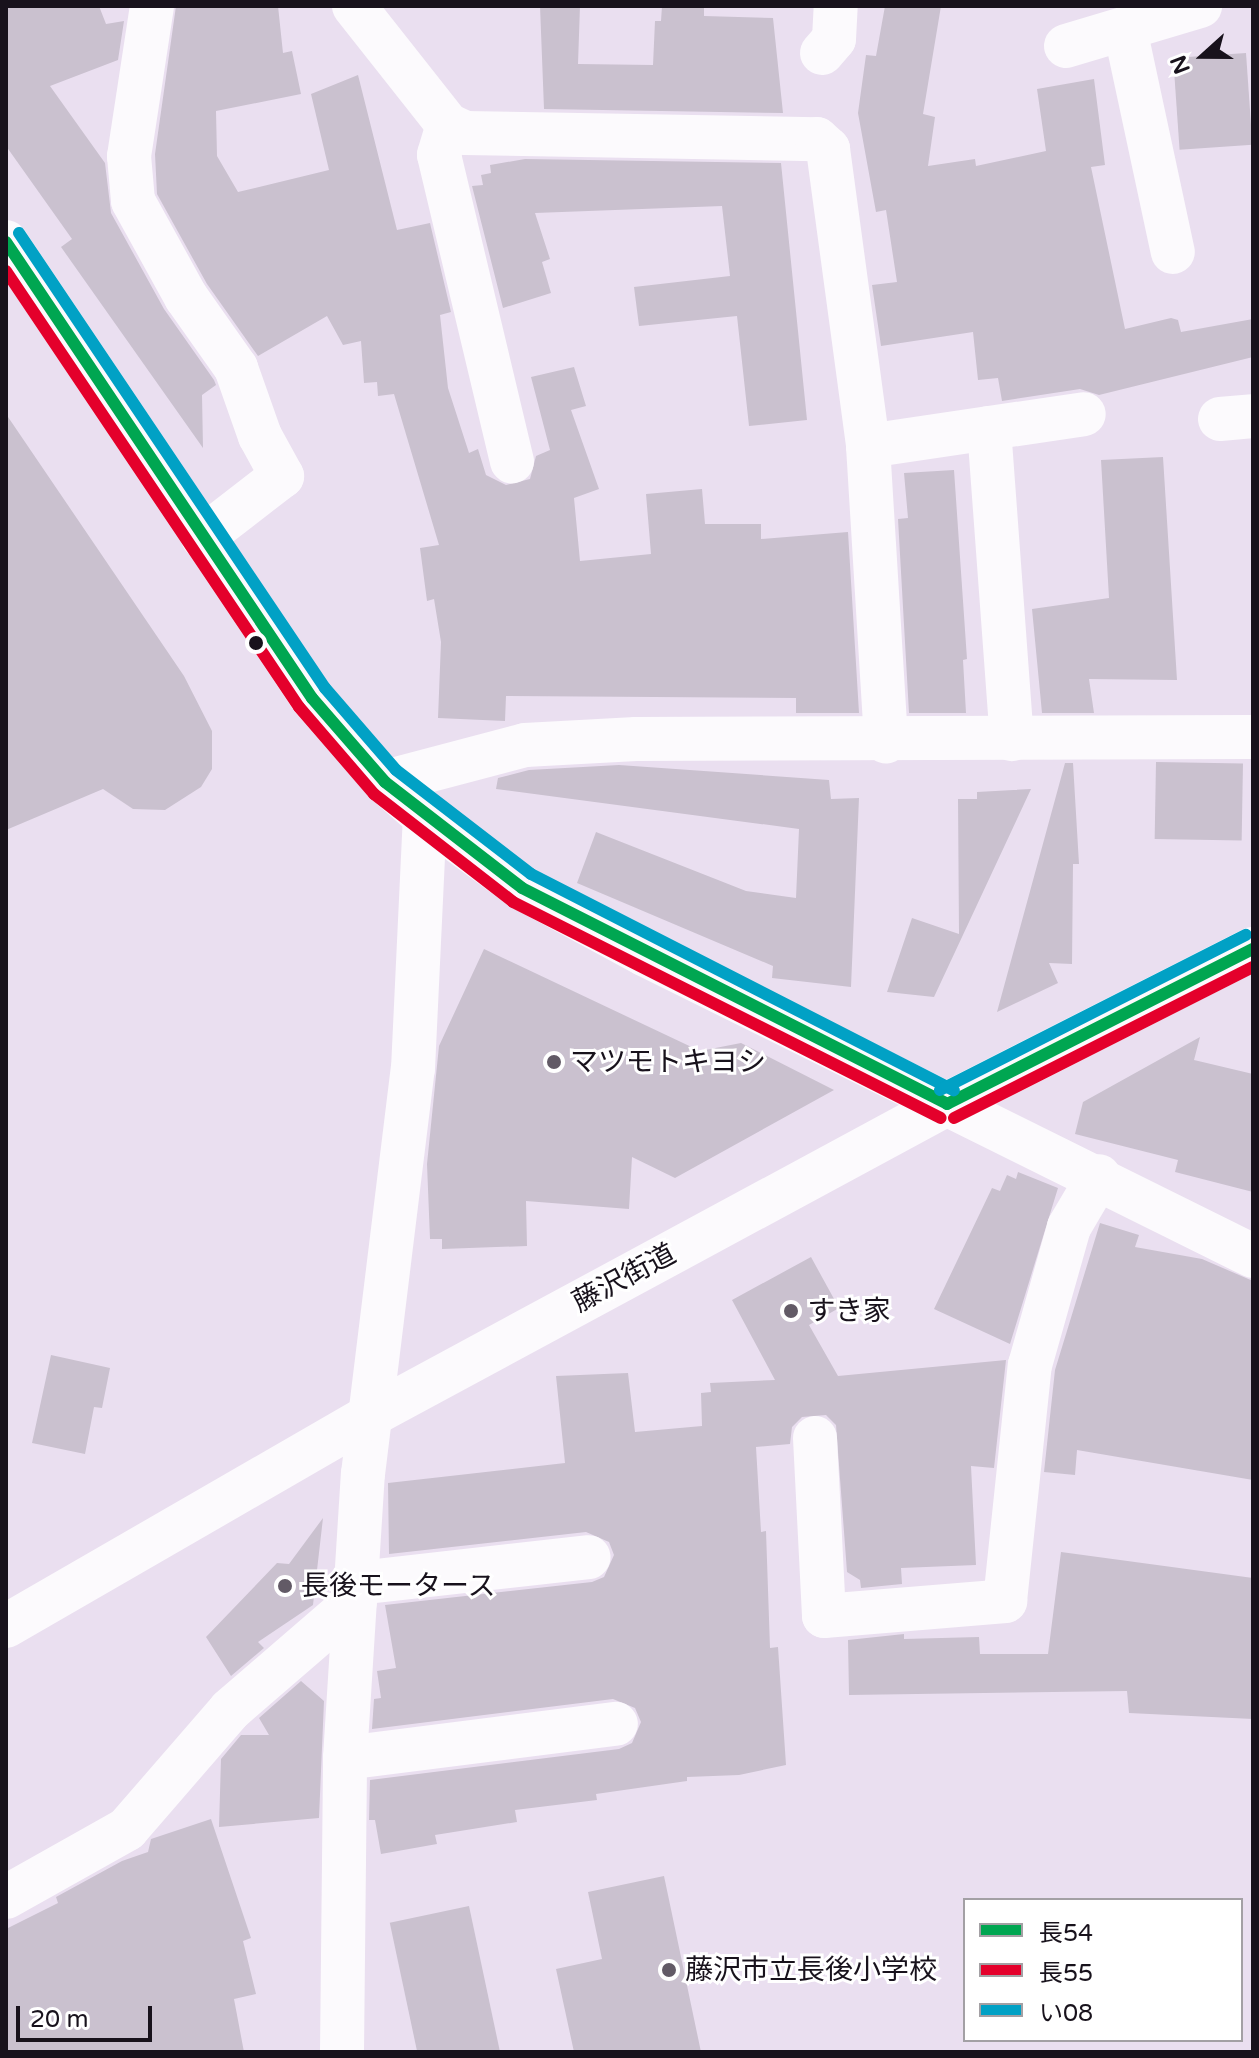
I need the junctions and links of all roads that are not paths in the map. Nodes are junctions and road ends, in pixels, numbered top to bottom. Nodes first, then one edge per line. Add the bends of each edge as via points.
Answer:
1 (152, 6) edge
2 (354, 6) edge
3 (836, 6) edge
4 (1200, 6) edge
5 (1125, 29) junction
6 (1066, 46) dead end
7 (822, 53) dead end
8 (448, 125) junction
9 (1173, 252) dead end
10 (12, 262) edge
11 (1084, 414) dead end
12 (989, 428) junction
13 (868, 446) junction
14 (512, 461) dead end
15 (203, 537) junction
16 (1253, 737) edge
17 (1012, 739) junction
18 (886, 741) junction
19 (385, 782) junction
20 (425, 817) junction
21 (1253, 949) edge
22 (947, 1104) junction
23 (1099, 1176) junction
24 (1253, 1256) edge
25 (373, 1414) junction
26 (815, 1438) dead end
27 (589, 1557) dead end
28 (356, 1592) junction
29 (6, 1626) edge
30 (616, 1724) dead end
31 (345, 1758) junction
32 (6, 1897) edge
33 (342, 2052) edge

1 - 15 main road via 129,156 133,201 186,297 236,368 260,436 282,476
2 - 8 main road
3 - 7 main road via 834,39
4 - 5 main road
5 - 6 main road
5 - 9 main road
8 - 13 main road via 465,133 817,139 828,149
8 - 14 main road via 439,155
10 - 15 main road
11 - 12 main road
12 - 13 main road
12 - 17 main road
13 - 18 main road
15 - 19 main road via 312,698
16 - 17 main road
17 - 18 main road
18 - 19 main road via 636,739 525,745
19 - 20 main road
20 - 22 main road via 522,888
20 - 25 main road via 413,1069
21 - 22 main road, 藤沢街道
22 - 23 main road
22 - 25 main road, 藤沢街道
23 - 24 main road
23 - 26 main road via 1069,1227 1030,1365 1005,1601 824,1616
25 - 28 main road via 363,1474
25 - 29 main road, 藤沢街道
27 - 28 main road
28 - 31 main road
28 - 32 main road via 230,1710 127,1829
30 - 31 main road
31 - 33 main road

